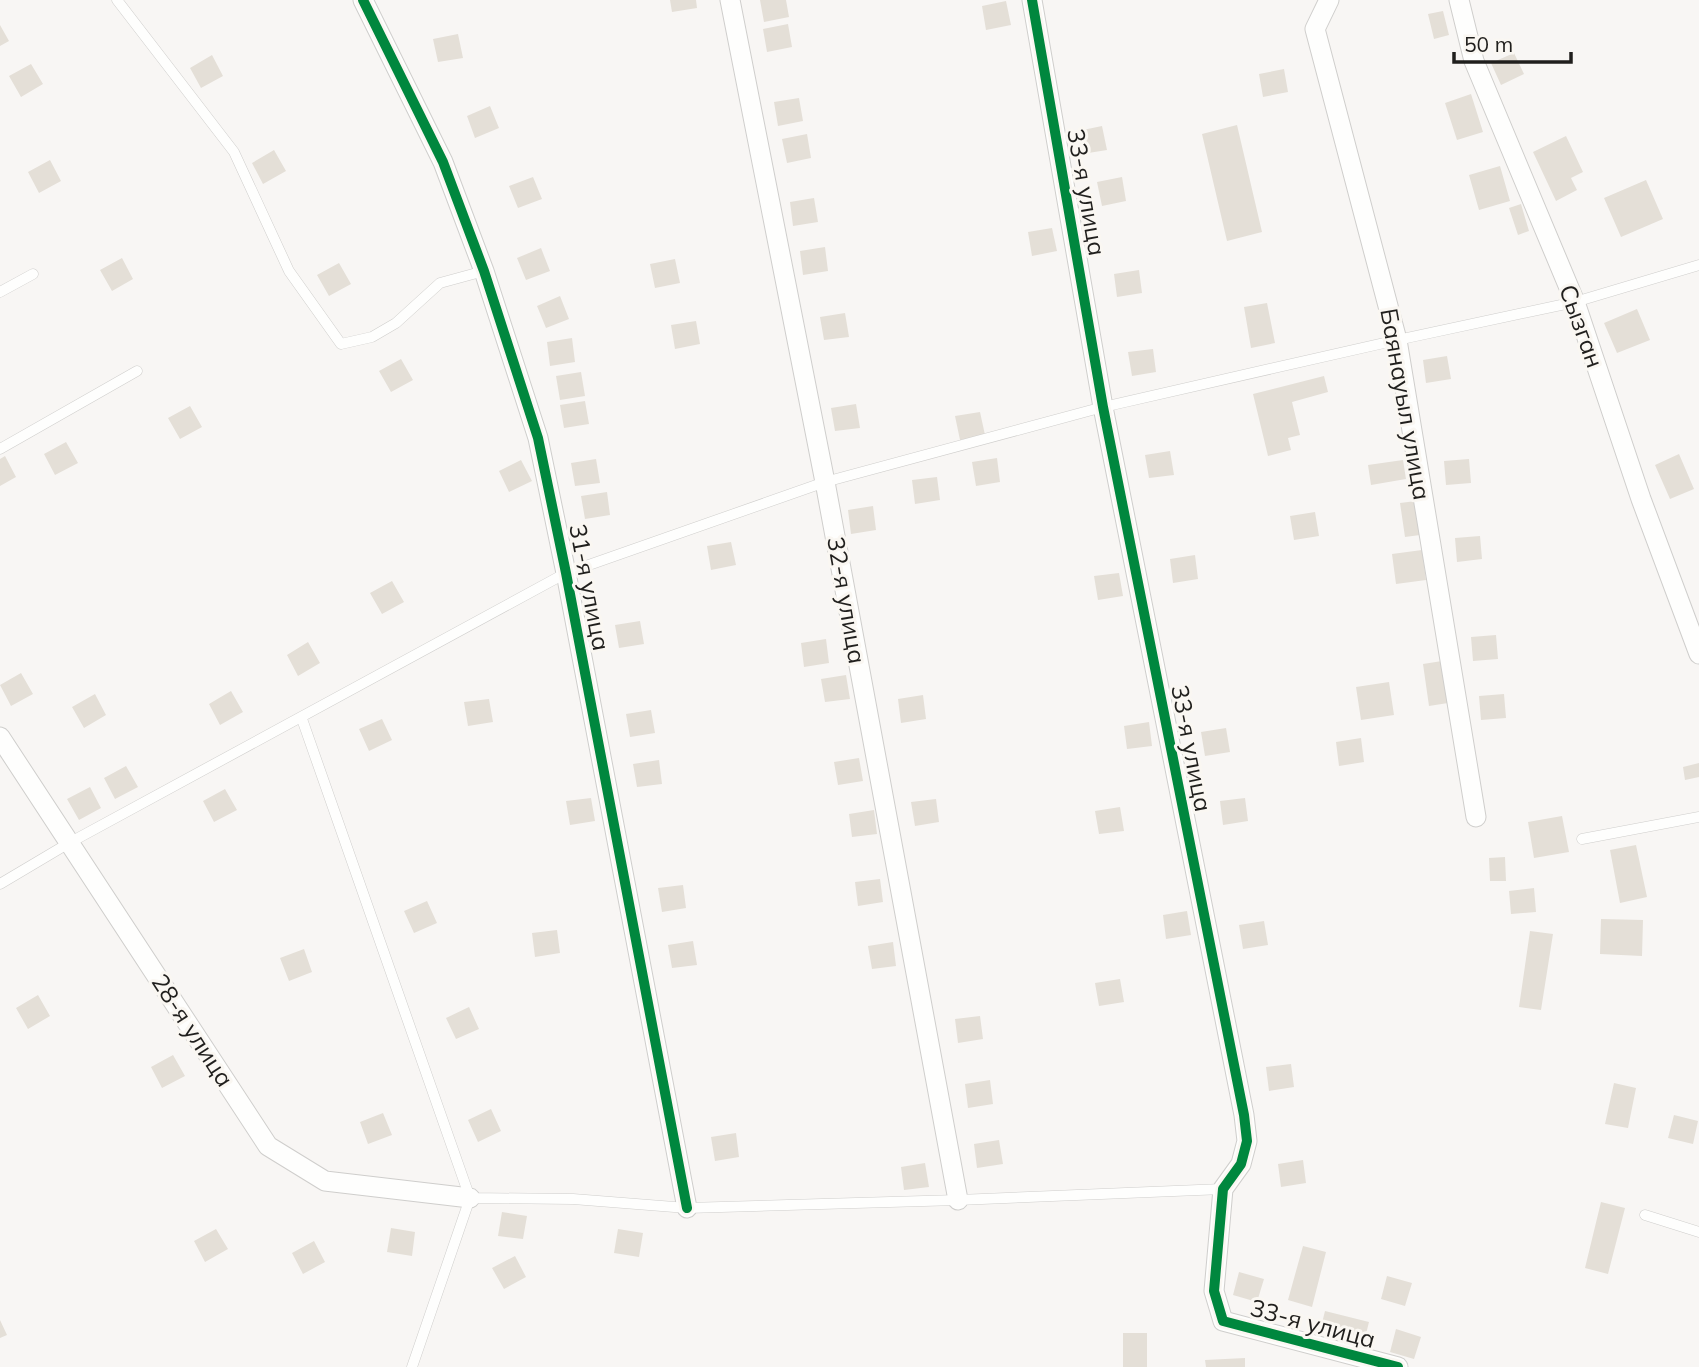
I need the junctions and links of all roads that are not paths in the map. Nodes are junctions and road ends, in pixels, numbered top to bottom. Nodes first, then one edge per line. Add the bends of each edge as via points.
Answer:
1 (117, 0) edge
2 (363, 0) edge
3 (730, 0) edge
4 (1032, 0) edge
5 (1329, 0) edge
6 (1459, 0) edge
7 (1699, 265) edge
8 (484, 271) junction
9 (33, 274) dead end
10 (0, 292) edge
11 (1575, 302) junction
12 (1397, 340) junction
13 (137, 372) dead end
14 (1103, 407) junction
15 (0, 449) edge
16 (825, 482) junction
17 (566, 573) junction
18 (1699, 654) edge
19 (302, 719) junction
20 (0, 737) edge
21 (1476, 817) dead end
22 (1699, 817) edge
23 (1582, 839) dead end
24 (69, 844) junction
25 (0, 884) edge
26 (1223, 1189) junction
27 (470, 1198) junction
28 (958, 1200) junction
29 (687, 1208) junction
30 (1645, 1215) dead end
31 (1699, 1232) edge
32 (412, 1367) edge
33 (1398, 1367) edge

1 - 8 lane via 234,152 289,271 341,344 372,337 396,323 440,283
2 - 8 street, 31-я улица via 443,162
3 - 16 street, 32-я улица
4 - 14 street, 33-я улица
5 - 12 street, Баянауыл улица via 1315,29
6 - 11 street, Сызган via 1474,61
7 - 11 lane
8 - 17 street, 31-я улица via 538,438
9 - 10 lane
11 - 12 lane
11 - 18 street, Сызган
12 - 14 lane
12 - 21 street, Баянауыл улица
13 - 15 lane
14 - 16 lane
14 - 26 street, 33-я улица via 1244,1115 1247,1141 1241,1164
16 - 17 lane
16 - 28 street, 32-я улица
17 - 19 lane
17 - 29 street, 31-я улица
19 - 24 lane
19 - 27 lane
20 - 24 street, 28-я улица
22 - 23 lane
24 - 25 lane
24 - 27 street, 28-я улица via 268,1146 325,1181
26 - 28 lane
26 - 33 street, 33-я улица via 1214,1291 1223,1321
27 - 29 lane via 573,1199
27 - 32 lane
28 - 29 lane
30 - 31 lane

